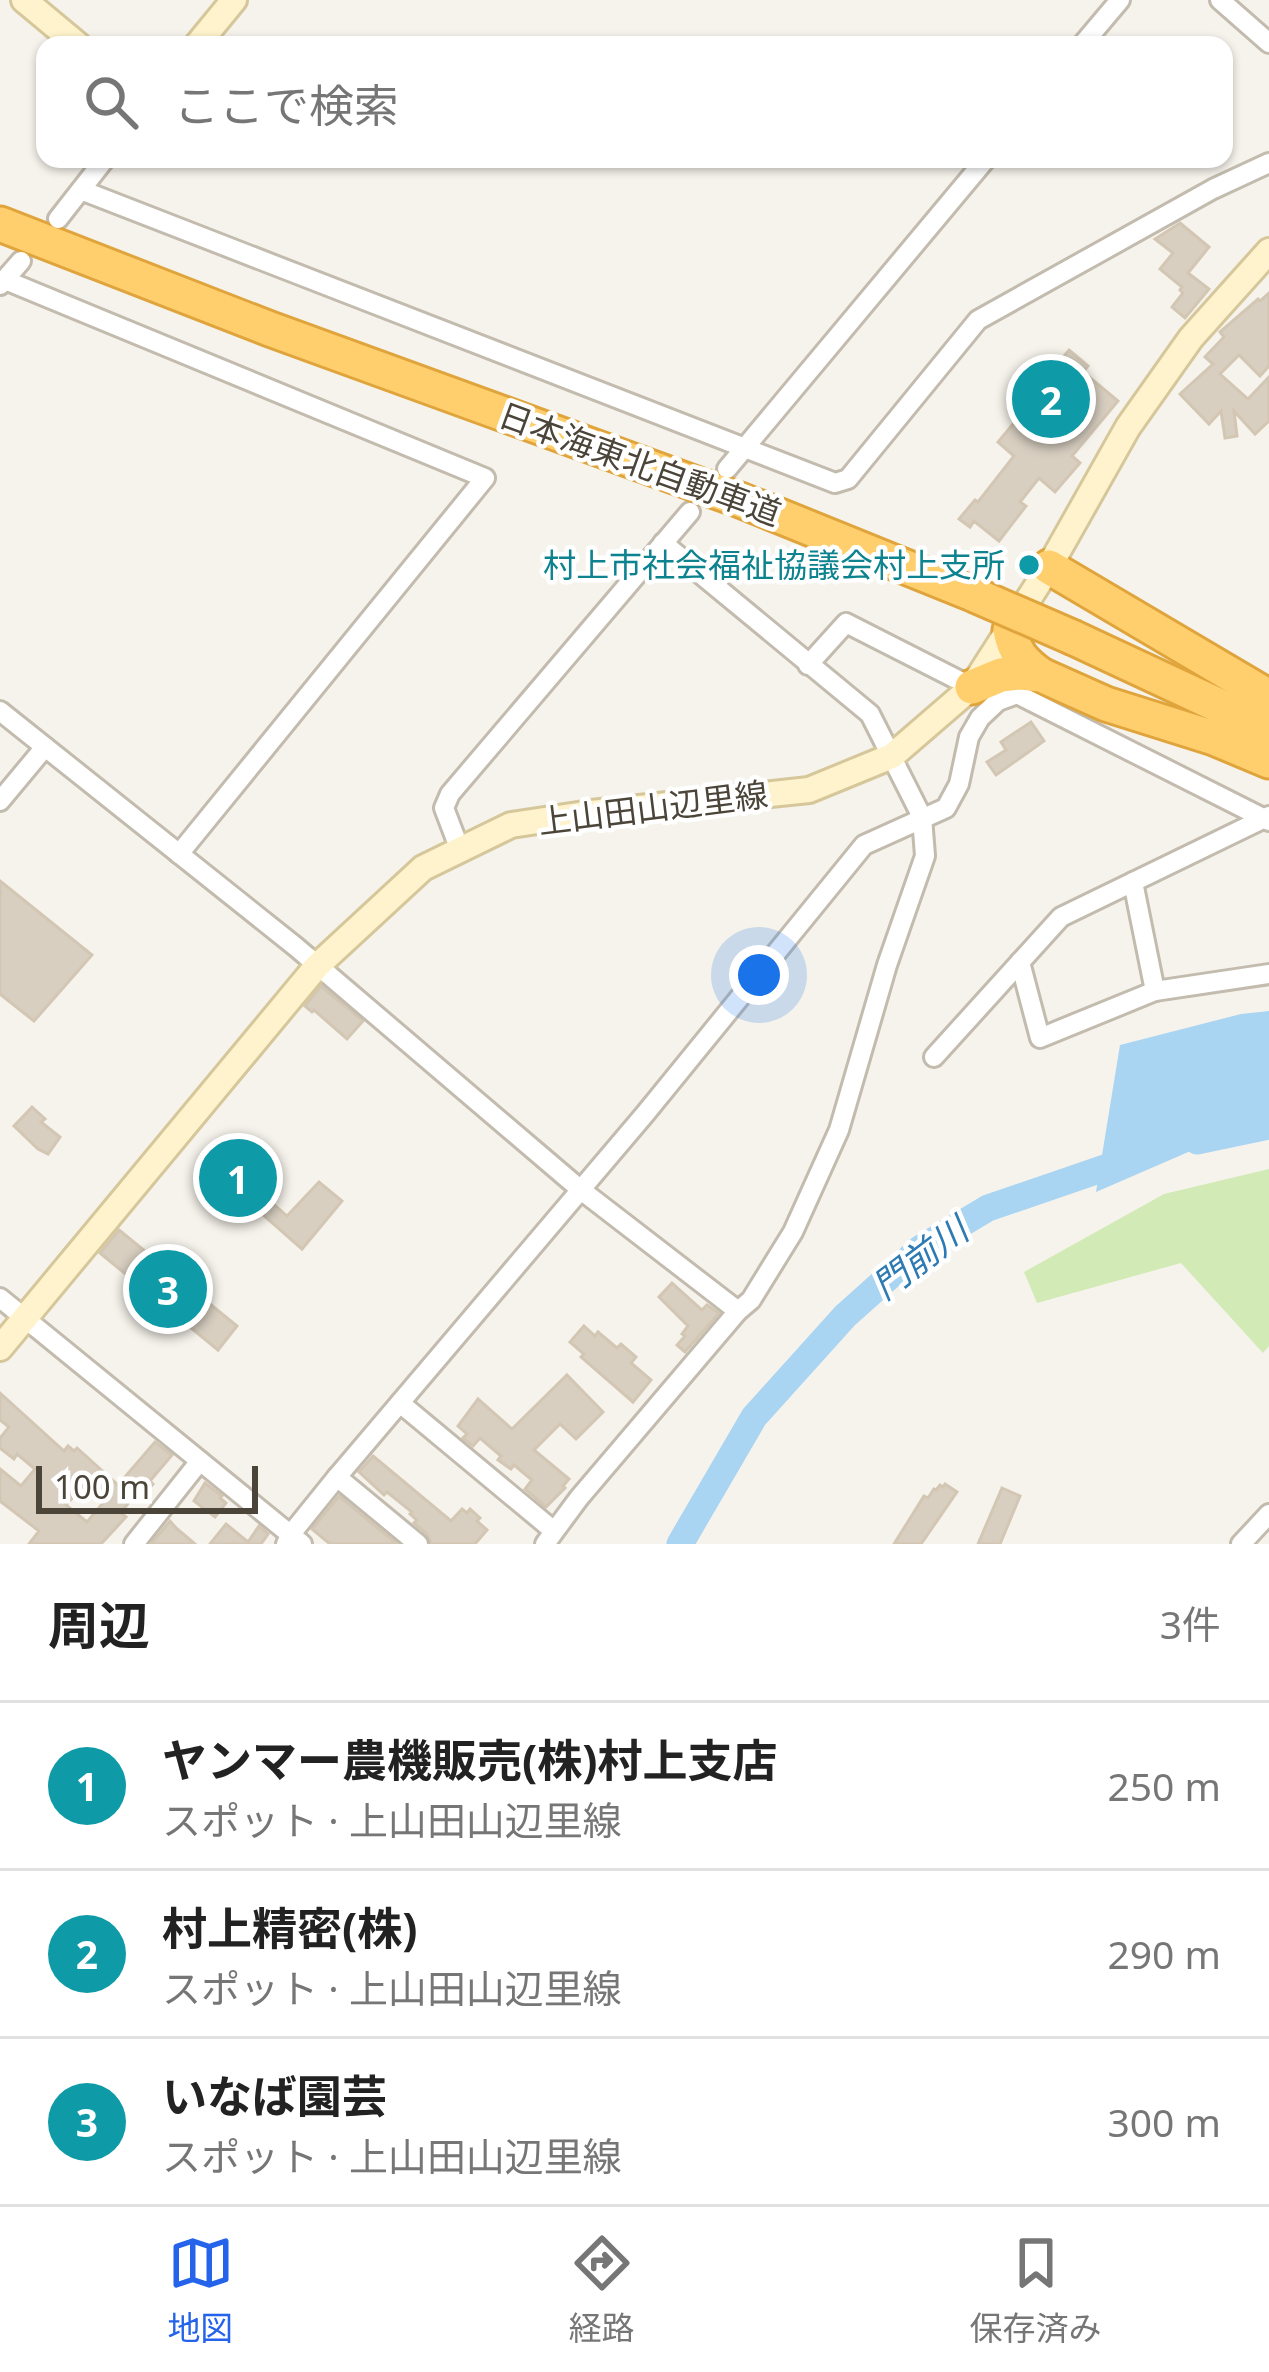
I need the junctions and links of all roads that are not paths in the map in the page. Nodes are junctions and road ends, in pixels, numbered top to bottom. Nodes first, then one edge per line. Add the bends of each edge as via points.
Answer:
1 (24, 0) edge
2 (234, 0) edge
3 (1120, 0) edge
4 (1220, 0) edge
5 (67, 36) edge
6 (204, 36) edge
7 (1090, 36) edge
8 (1269, 43) edge
9 (1269, 163) edge
10 (98, 168) edge
11 (978, 168) edge
12 (81, 190) junction
13 (58, 219) dead end
14 (0, 224) edge
15 (1269, 251) edge
16 (21, 261) dead end
17 (2, 283) edge
18 (743, 448) junction
19 (727, 469) dead end
20 (690, 512) dead end
21 (663, 543) junction
22 (1049, 567) junction
23 (1010, 630) junction
24 (808, 665) junction
25 (1041, 675) junction
26 (972, 687) junction
27 (1269, 697) edge
28 (0, 711) edge
29 (1269, 729) edge
30 (45, 747) junction
31 (892, 756) junction
32 (1269, 760) edge
33 (0, 801) edge
34 (922, 817) junction
35 (1267, 819) edge
36 (460, 850) junction
37 (179, 854) junction
38 (1133, 882) junction
39 (1021, 962) junction
40 (317, 966) junction
41 (1269, 974) edge
42 (1155, 991) junction
43 (934, 1057) dead end
44 (581, 1190) junction
45 (0, 1298) edge
46 (738, 1311) junction
47 (25, 1318) junction
48 (0, 1348) edge
49 (400, 1403) junction
50 (200, 1461) junction
51 (337, 1477) junction
52 (1269, 1514) edge
53 (549, 1538) edge
54 (293, 1541) edge
55 (134, 1544) edge
56 (418, 1544) edge
57 (1241, 1544) edge

1 - 5 main road
2 - 6 main road
3 - 7 street
4 - 8 street
9 - 18 street via 977,320 848,479 835,483
10 - 12 street
11 - 18 street
12 - 13 street
12 - 18 street
14 - 29 highway, 日本海東北自動車道, bridge via 740,500 1074,638
15 - 22 main road, 上山田山辺里線 via 1191,338 1127,427
16 - 17 street
17 - 37 street via 484,478
18 - 19 street
20 - 21 street
21 - 24 street
21 - 36 street via 450,794 444,808
22 - 23 main road, 上山田山辺里線
22 - 27 highway
23 - 25 highway via 1023,662
23 - 26 main road, 上山田山辺里線
24 - 26 street via 846,622
24 - 31 street via 870,713
25 - 26 highway via 1001,675
25 - 32 highway
26 - 31 main road, 上山田山辺里線
28 - 30 street
30 - 33 street
30 - 37 street
31 - 34 street
31 - 36 main road, 上山田山辺里線 via 809,790 511,825
34 - 35 street via 946,808 980,718 1018,694
34 - 44 street via 864,844
34 - 46 street via 925,856 839,1130 793,1232
35 - 38 street
36 - 40 main road, 上山田山辺里線 via 423,868
37 - 40 street
38 - 39 street via 1060,917
38 - 42 street
39 - 42 street via 1040,1038
39 - 43 street
40 - 44 street
40 - 47 main road, 上山田山辺里線
41 - 42 street
44 - 46 street
44 - 49 street
45 - 47 street
46 - 53 street
47 - 48 main road, 上山田山辺里線
47 - 50 street
49 - 51 street
49 - 53 street
50 - 54 street
50 - 55 street
51 - 54 street
51 - 56 street
52 - 57 street

